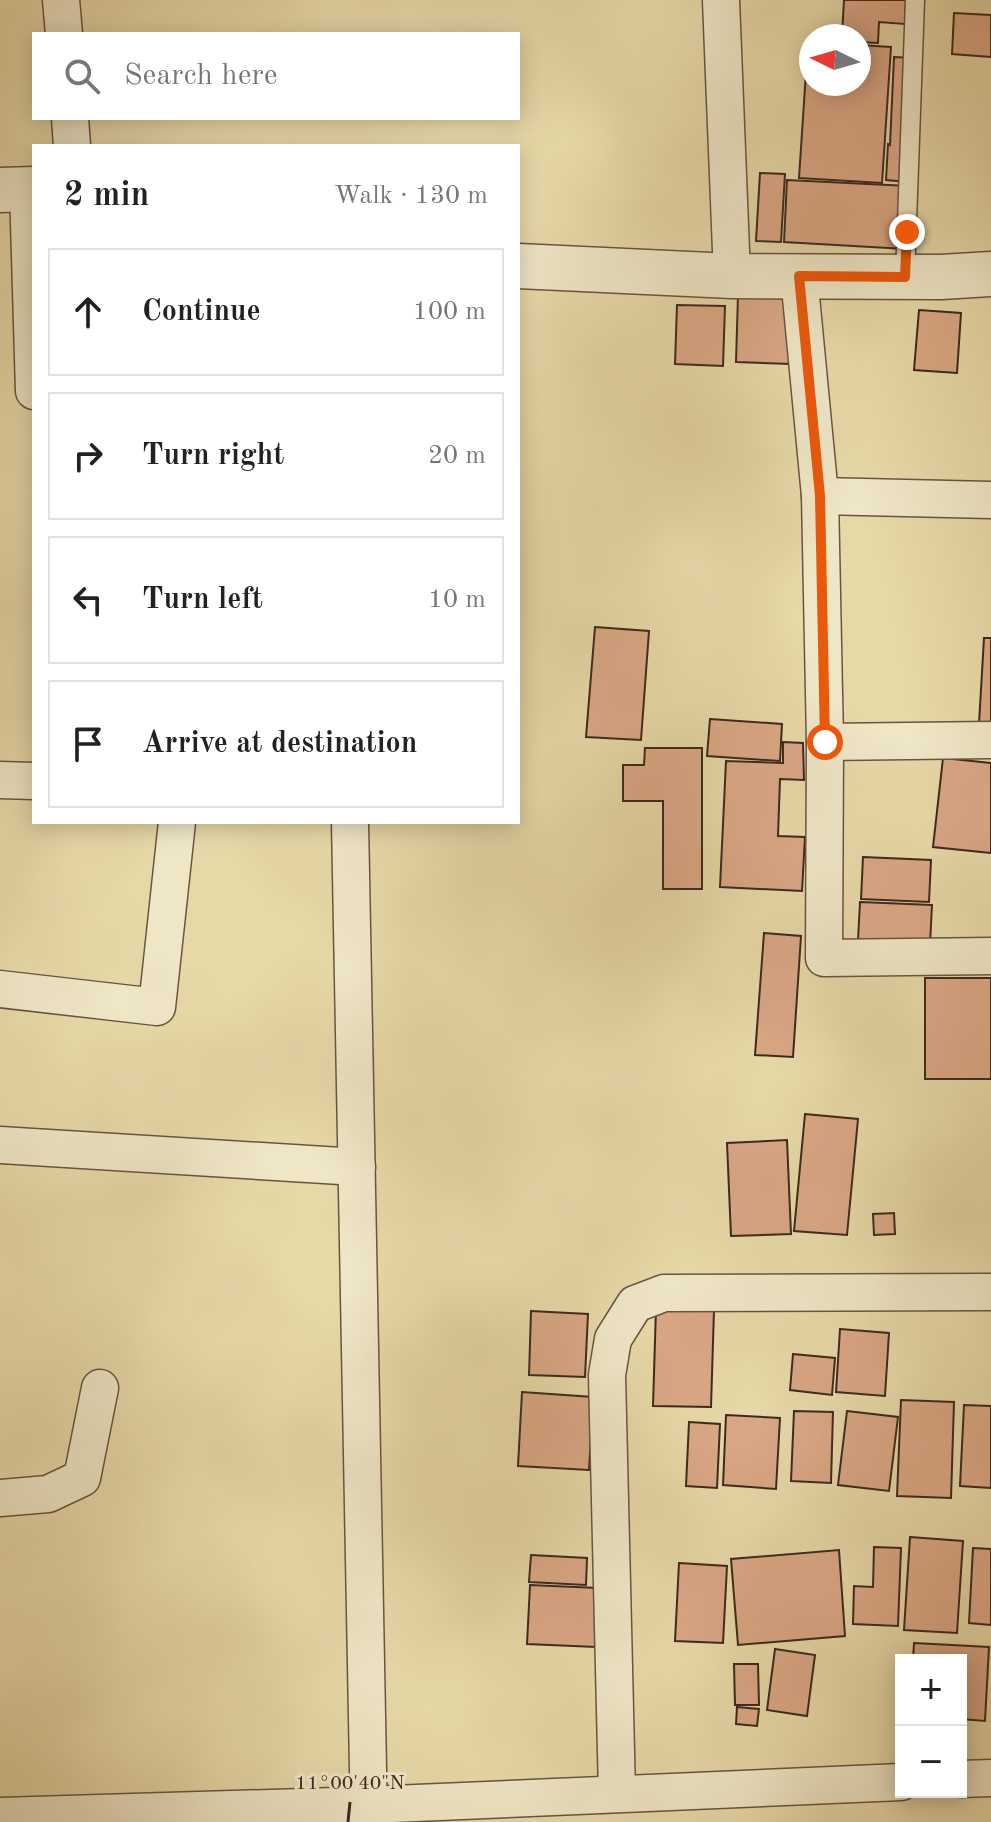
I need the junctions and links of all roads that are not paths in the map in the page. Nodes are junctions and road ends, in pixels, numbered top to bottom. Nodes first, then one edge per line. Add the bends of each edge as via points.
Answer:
1 (61, 0) edge
2 (721, 0) edge
3 (915, 0) edge
4 (64, 32) edge
5 (70, 120) edge
6 (72, 144) edge
7 (21, 189) edge
8 (520, 266) edge
9 (991, 274) edge
10 (732, 276) junction
11 (799, 276) junction
12 (905, 277) junction
13 (32, 360) edge
14 (820, 496) junction
15 (991, 500) edge
16 (991, 740) edge
17 (825, 742) junction
18 (0, 780) edge
19 (32, 781) edge
20 (177, 824) edge
21 (350, 824) edge
22 (991, 956) edge
23 (0, 989) edge
24 (0, 1145) edge
25 (357, 1167) junction
26 (991, 1292) edge
27 (100, 1388) dead end
28 (0, 1498) edge
29 (991, 1778) edge
30 (967, 1779) edge
31 (895, 1782) edge
32 (617, 1794) junction
33 (573, 1809) edge
34 (369, 1814) edge
35 (0, 1816) edge

1 - 4 street
2 - 10 street
3 - 12 lane
5 - 6 street
7 - 13 street
8 - 10 street
9 - 12 street
10 - 11 street
11 - 12 street
11 - 14 street
14 - 15 street
14 - 17 street
16 - 17 street
17 - 22 street via 824,958
18 - 19 street
20 - 23 street via 157,1007
21 - 25 street
24 - 25 street
25 - 34 street
26 - 32 street via 664,1293 635,1304 613,1339 607,1375
27 - 28 street via 82,1478 48,1494
29 - 30 street
31 - 32 street
32 - 33 street
33 - 34 street
34 - 35 street

